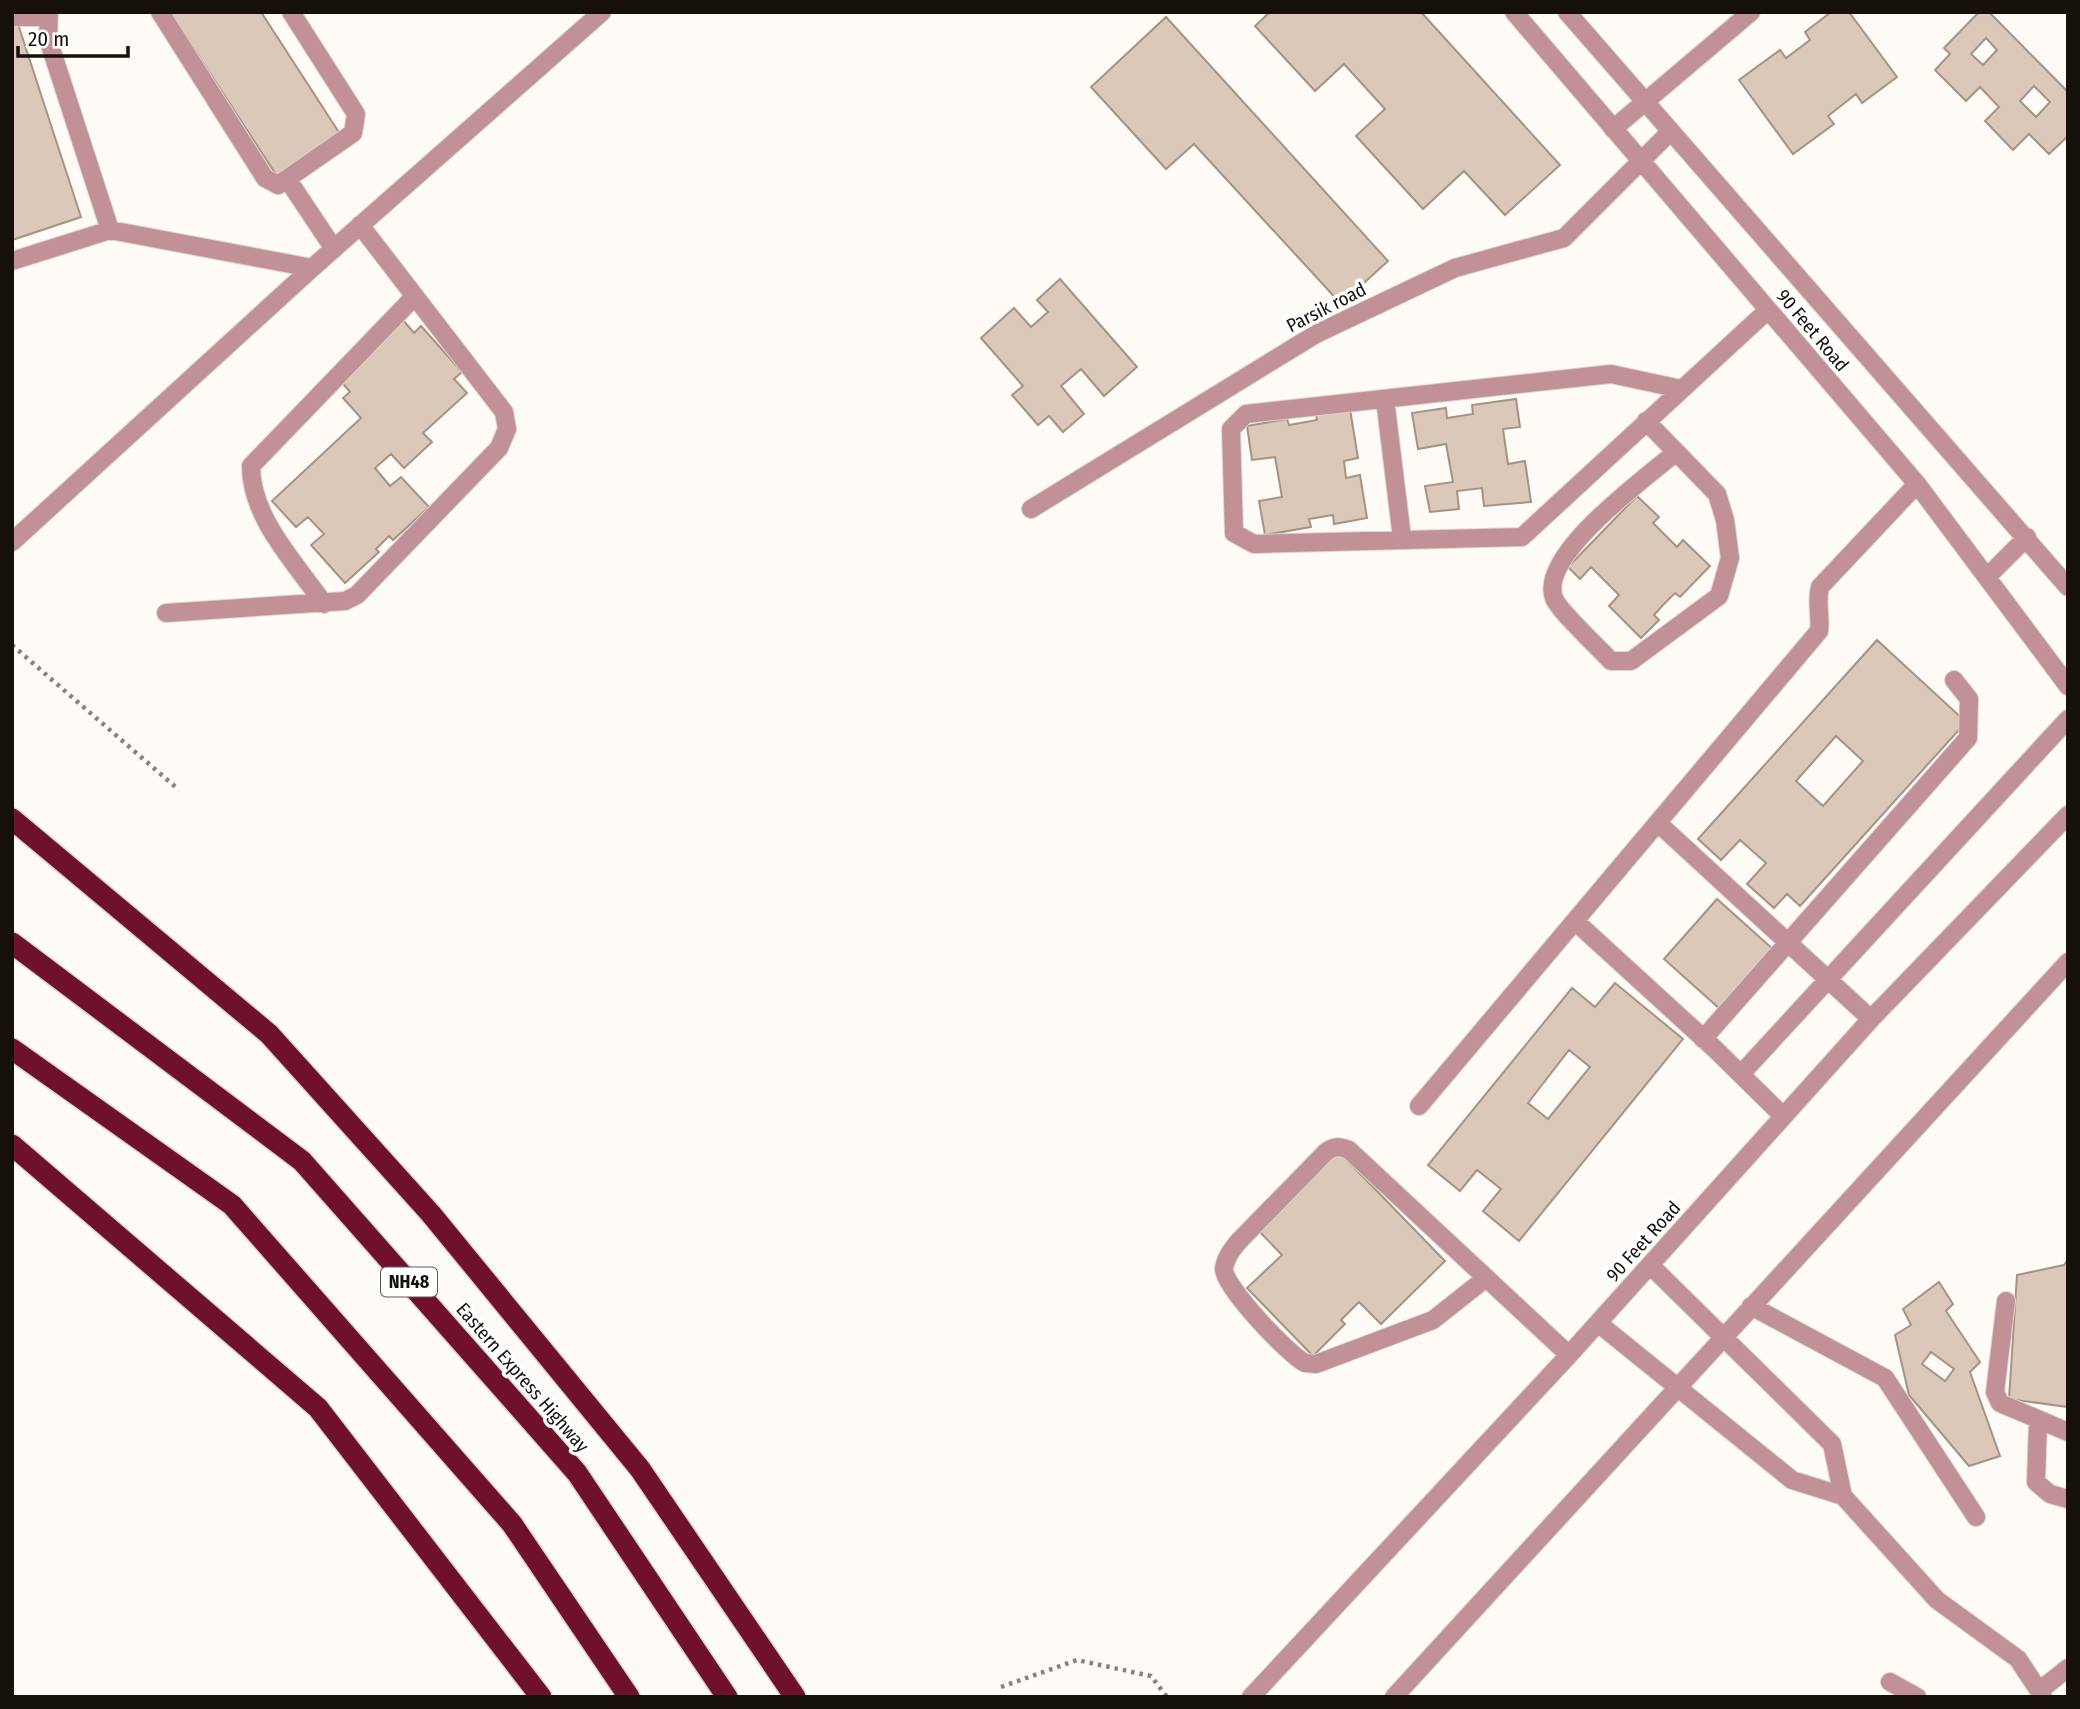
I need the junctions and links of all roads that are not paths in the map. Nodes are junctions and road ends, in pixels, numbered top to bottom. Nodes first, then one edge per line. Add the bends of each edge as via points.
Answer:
1 (160, 12) edge
2 (291, 12) edge
3 (603, 12) edge
4 (1514, 12) edge
5 (1567, 12) edge
6 (1751, 12) edge
7 (48, 15) edge
8 (12, 17) edge
9 (1645, 102) junction
10 (1613, 129) junction
11 (1670, 132) junction
12 (1642, 161) junction
13 (288, 180) junction
14 (360, 225) junction
15 (110, 230) junction
16 (334, 249) junction
17 (12, 261) edge
18 (312, 268) junction
19 (415, 296) junction
20 (1768, 310) junction
21 (1681, 389) junction
22 (1385, 399) junction
23 (1647, 421) junction
24 (1676, 452) junction
25 (1917, 484) junction
26 (1031, 509) dead end
27 (2027, 537) junction
28 (1402, 538) junction
29 (12, 542) edge
30 (1987, 577) junction
31 (2068, 587) edge
32 (324, 604) junction
33 (166, 613) dead end
34 (1954, 680) dead end
35 (2068, 686) edge
36 (2068, 719) edge
37 (2068, 815) edge
38 (12, 818) edge
39 (1658, 823) junction
40 (1576, 922) junction
41 (1790, 942) junction
42 (12, 943) edge
43 (2068, 962) edge
44 (1828, 978) junction
45 (1871, 1019) junction
46 (1703, 1039) junction
47 (12, 1049) edge
48 (1741, 1074) junction
49 (1419, 1106) dead end
50 (1783, 1116) junction
51 (12, 1145) edge
52 (1650, 1265) junction
53 (1486, 1278) junction
54 (2006, 1301) dead end
55 (1751, 1306) junction
56 (1598, 1323) junction
57 (1724, 1338) junction
58 (1569, 1355) junction
59 (1678, 1389) junction
60 (2038, 1421) junction
61 (2068, 1432) edge
62 (1843, 1496) junction
63 (2068, 1499) edge
64 (1976, 1517) dead end
65 (2068, 1668) edge
66 (1890, 1682) dead end
67 (2041, 1694) edge
68 (541, 1697) edge
69 (629, 1697) edge
70 (727, 1697) edge
71 (796, 1697) edge
72 (1251, 1697) edge
73 (1394, 1697) edge
74 (1917, 1697) edge

1 - 13 street via 265,178 278,185
2 - 13 street via 356,114 353,133
3 - 14 street
4 - 10 street, 90 Feet Road
5 - 9 street, 90 Feet Road
6 - 9 street
7 - 8 street
7 - 15 street via 48,39
9 - 10 street
9 - 11 street, 90 Feet Road
10 - 12 street, 90 Feet Road
11 - 12 street, Parsik road
11 - 27 street, 90 Feet Road
12 - 20 street, 90 Feet Road
12 - 26 street, Parsik road via 1564,238 1455,268 1316,334
13 - 16 street
14 - 16 street
14 - 19 street
15 - 17 street
15 - 18 street
16 - 18 street
18 - 29 street
19 - 32 street via 251,466 257,507
19 - 32 street via 505,412 507,429 499,449 357,595
20 - 21 street
20 - 25 street, 90 Feet Road
21 - 22 street via 1611,374
21 - 23 street
22 - 28 street
22 - 28 street via 1246,414 1231,429 1234,533 1254,544
23 - 24 street
23 - 28 street via 1522,537
24 - 24 street via 1717,494 1725,520 1730,558 1719,596 1631,661 1611,661 1554,598 1553,575 1573,542
25 - 30 street, 90 Feet Road
25 - 39 street via 1820,587 1819,631
27 - 30 street
27 - 31 street, 90 Feet Road
30 - 35 street, 90 Feet Road
32 - 33 street
34 - 41 street via 1969,699 1968,738
36 - 44 street
37 - 45 street, 90 Feet Road
38 - 71 highway via 269,1034 431,1214 640,1469
39 - 40 street
39 - 41 street
40 - 46 street
40 - 49 street
41 - 44 street
41 - 46 street
42 - 70 highway, Eastern Express Highway / NH48 via 302,1161 576,1473
43 - 55 street
44 - 45 street
44 - 48 street
45 - 50 street, 90 Feet Road
46 - 48 street
47 - 69 highway via 232,1205 512,1524
48 - 50 street
50 - 52 street, 90 Feet Road
51 - 68 highway via 318,1408
52 - 56 street, 90 Feet Road
52 - 57 street
53 - 53 street via 1343,1147 1326,1152 1239,1241 1224,1268 1229,1286 1298,1359 1316,1364 1433,1320
53 - 58 street
54 - 60 street via 1995,1392 2000,1403
55 - 57 street
55 - 64 street via 1885,1378
56 - 58 street, 90 Feet Road
56 - 59 street
57 - 59 street
57 - 62 street via 1832,1444
58 - 72 street, 90 Feet Road
59 - 62 street via 1792,1480
59 - 73 street
60 - 61 street
60 - 63 street via 2036,1482 2050,1494
62 - 67 street via 1937,1600 2018,1659
65 - 67 street
66 - 74 street

